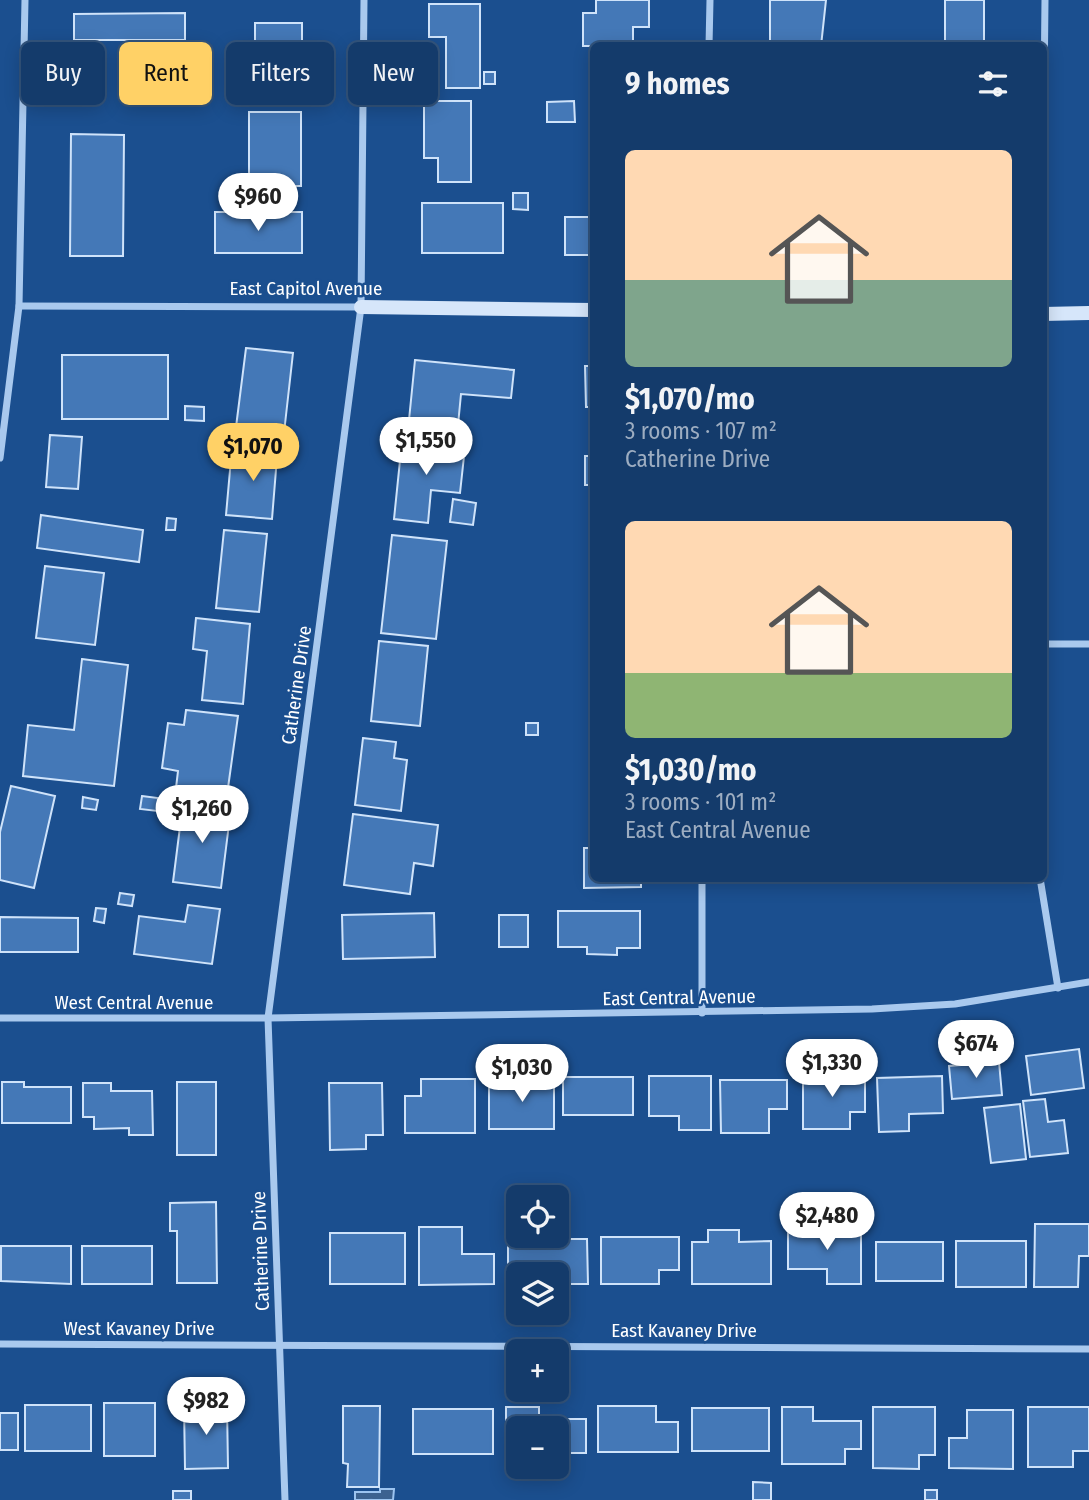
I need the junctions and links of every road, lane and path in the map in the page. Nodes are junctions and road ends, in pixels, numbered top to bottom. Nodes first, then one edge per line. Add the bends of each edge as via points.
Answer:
1 (25, 0) edge
2 (364, 0) edge
3 (709, 0) edge
4 (1045, 0) edge
5 (709, 42) edge
6 (1045, 42) edge
7 (19, 306) junction
8 (361, 307) junction
9 (590, 310) edge
10 (1089, 313) edge
11 (1047, 314) edge
12 (0, 458) edge
13 (1047, 644) edge
14 (1089, 644) edge
15 (702, 882) edge
16 (1041, 882) edge
17 (1089, 982) edge
18 (1058, 988) junction
19 (702, 1013) junction
20 (0, 1018) edge
21 (268, 1018) junction
22 (279, 1343) junction
23 (0, 1344) edge
24 (1089, 1349) edge
25 (285, 1500) edge

1 - 7 street
2 - 8 street, Catherine Drive
3 - 5 street
4 - 6 street
7 - 8 street, East Capitol Avenue
7 - 12 street
8 - 9 street, East Capitol Avenue
8 - 21 street, Catherine Drive
10 - 11 street
13 - 14 street
15 - 19 street
16 - 18 street
17 - 18 street, East Central Avenue
18 - 19 street, East Central Avenue via 933,1006
19 - 21 street, East Central Avenue
20 - 21 street, West Central Avenue
21 - 22 street, Catherine Drive
22 - 23 street, West Kavaney Drive
22 - 24 street, East Kavaney Drive
22 - 25 street, Catherine Drive

